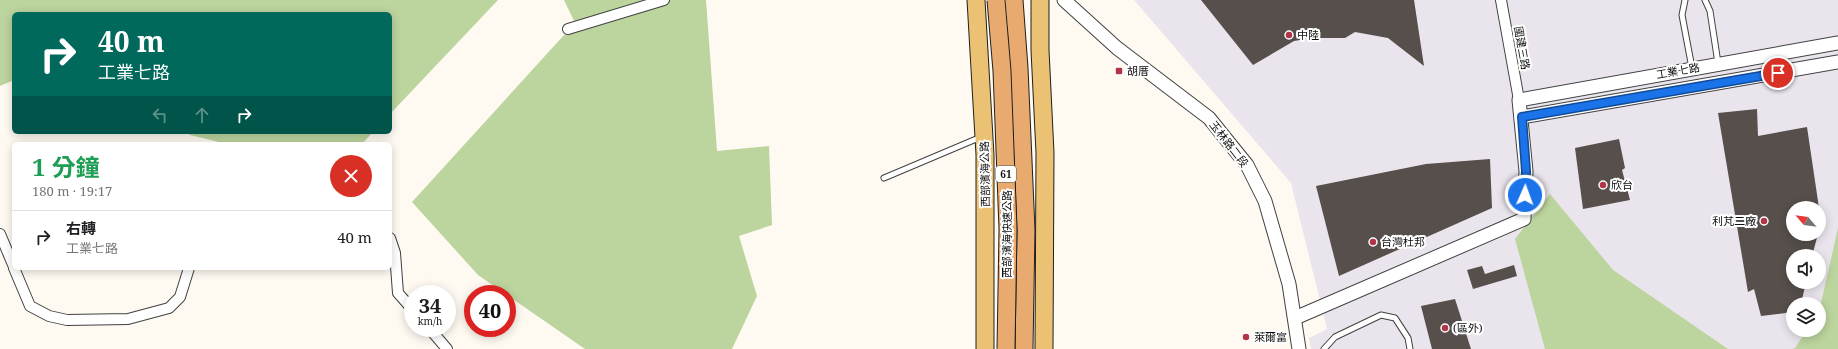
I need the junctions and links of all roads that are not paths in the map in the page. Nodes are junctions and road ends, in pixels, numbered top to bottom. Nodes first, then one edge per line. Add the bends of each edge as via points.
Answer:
1 (664, 0) edge
2 (976, 0) edge
3 (996, 0) edge
4 (1006, 0) edge
5 (1014, 0) edge
6 (1040, 0) edge
7 (1064, 0) edge
8 (1501, 0) edge
9 (1685, 0) edge
10 (1705, 0) edge
11 (568, 29) dead end
12 (1006, 32) dead end
13 (1838, 43) edge
14 (1838, 62) edge
15 (1718, 64) junction
16 (1692, 69) junction
17 (1011, 90) dead end
18 (1519, 100) junction
19 (990, 113) junction
20 (1522, 117) junction
21 (984, 136) junction
22 (884, 178) dead end
23 (0, 234) edge
24 (392, 244) edge
25 (12, 263) edge
26 (15, 270) edge
27 (187, 270) edge
28 (404, 300) edge
29 (1295, 318) junction
30 (437, 337) edge
31 (446, 348) edge
32 (985, 349) edge
33 (1006, 349) edge
34 (1024, 349) edge
35 (1044, 349) edge
36 (1299, 349) edge
37 (1324, 349) edge
38 (1410, 349) edge

1 - 11 street
2 - 19 main road, 西部濱海公路 / 61
3 - 33 highway, 西部濱海快速公路 / 61, bridge via 1002,71 1008,228
4 - 12 lane
5 - 34 highway, 西部濱海快速公路 / 61 via 1026,230
6 - 35 main road via 1046,152
7 - 29 street, 玉林路二段 via 1117,48 1209,118 1247,165 1265,200 1289,284
8 - 18 street, 國建三路
9 - 16 lane via 1682,15
10 - 15 lane via 1710,11
13 - 15 street, 工業七路
14 - 20 street, 工業七路
15 - 16 street, 工業七路
16 - 18 street, 工業七路
17 - 19 lane via 1012,112
18 - 20 street
19 - 21 main road, 西部濱海公路 / 61
20 - 29 street via 1526,171 1524,219
21 - 22 lane
21 - 32 main road, 西部濱海公路 / 61
23 - 25 street
24 - 28 street via 398,293
26 - 27 street via 30,306 49,316 67,320 128,319 169,308 180,297
29 - 36 street, 玉林路二段
30 - 31 street
37 - 38 lane via 1335,337 1381,315 1395,318 1408,338

